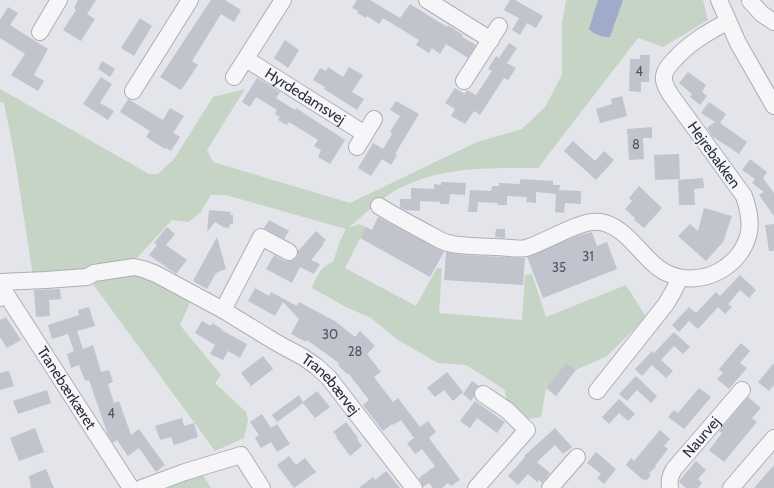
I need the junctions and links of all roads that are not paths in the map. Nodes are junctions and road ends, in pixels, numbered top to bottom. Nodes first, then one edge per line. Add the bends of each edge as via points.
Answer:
1 (60, 0) edge
2 (190, 0) edge
3 (283, 0) edge
4 (427, 0) edge
5 (719, 0) edge
6 (750, 1) dead end
7 (728, 22) junction
8 (774, 22) edge
9 (499, 26) dead end
10 (40, 32) dead end
11 (491, 40) junction
12 (246, 59) junction
13 (234, 77) dead end
14 (464, 81) dead end
15 (133, 91) dead end
16 (771, 96) edge
17 (374, 119) dead end
18 (378, 206) dead end
19 (290, 252) dead end
20 (680, 278) junction
21 (0, 282) edge
22 (0, 298) edge
23 (223, 310) junction
24 (742, 390) dead end
25 (597, 391) dead end
26 (483, 394) dead end
27 (774, 438) edge
28 (577, 457) dead end
29 (131, 488) edge
30 (142, 488) edge
31 (262, 488) edge
32 (414, 488) edge
33 (476, 488) edge
34 (550, 488) edge
35 (670, 488) edge
36 (731, 488) edge

1 - 10 street
2 - 15 street
3 - 12 street
4 - 11 street
5 - 7 street
6 - 8 street
7 - 16 street
7 - 20 street, Hejrebakken via 684,49 664,75 670,94 744,196 750,220 749,232 739,255 730,265 706,277
9 - 11 street
11 - 14 street
12 - 13 street
12 - 17 street, Hyrdedamsvej via 361,140
18 - 20 street, Hejrebakken via 447,243 525,248 589,222 608,224 660,269
19 - 23 street via 261,237
20 - 25 street via 666,304
21 - 23 street, Tranebærvej via 87,277 94,273 134,267 156,274
22 - 29 street, Tranebærkæret via 6,294
23 - 32 street, Tranebærvej via 303,357 329,378
24 - 35 street, Naurvej via 674,469 670,476
26 - 33 street via 507,410 527,430
27 - 36 street
28 - 34 street
30 - 31 street via 242,455

